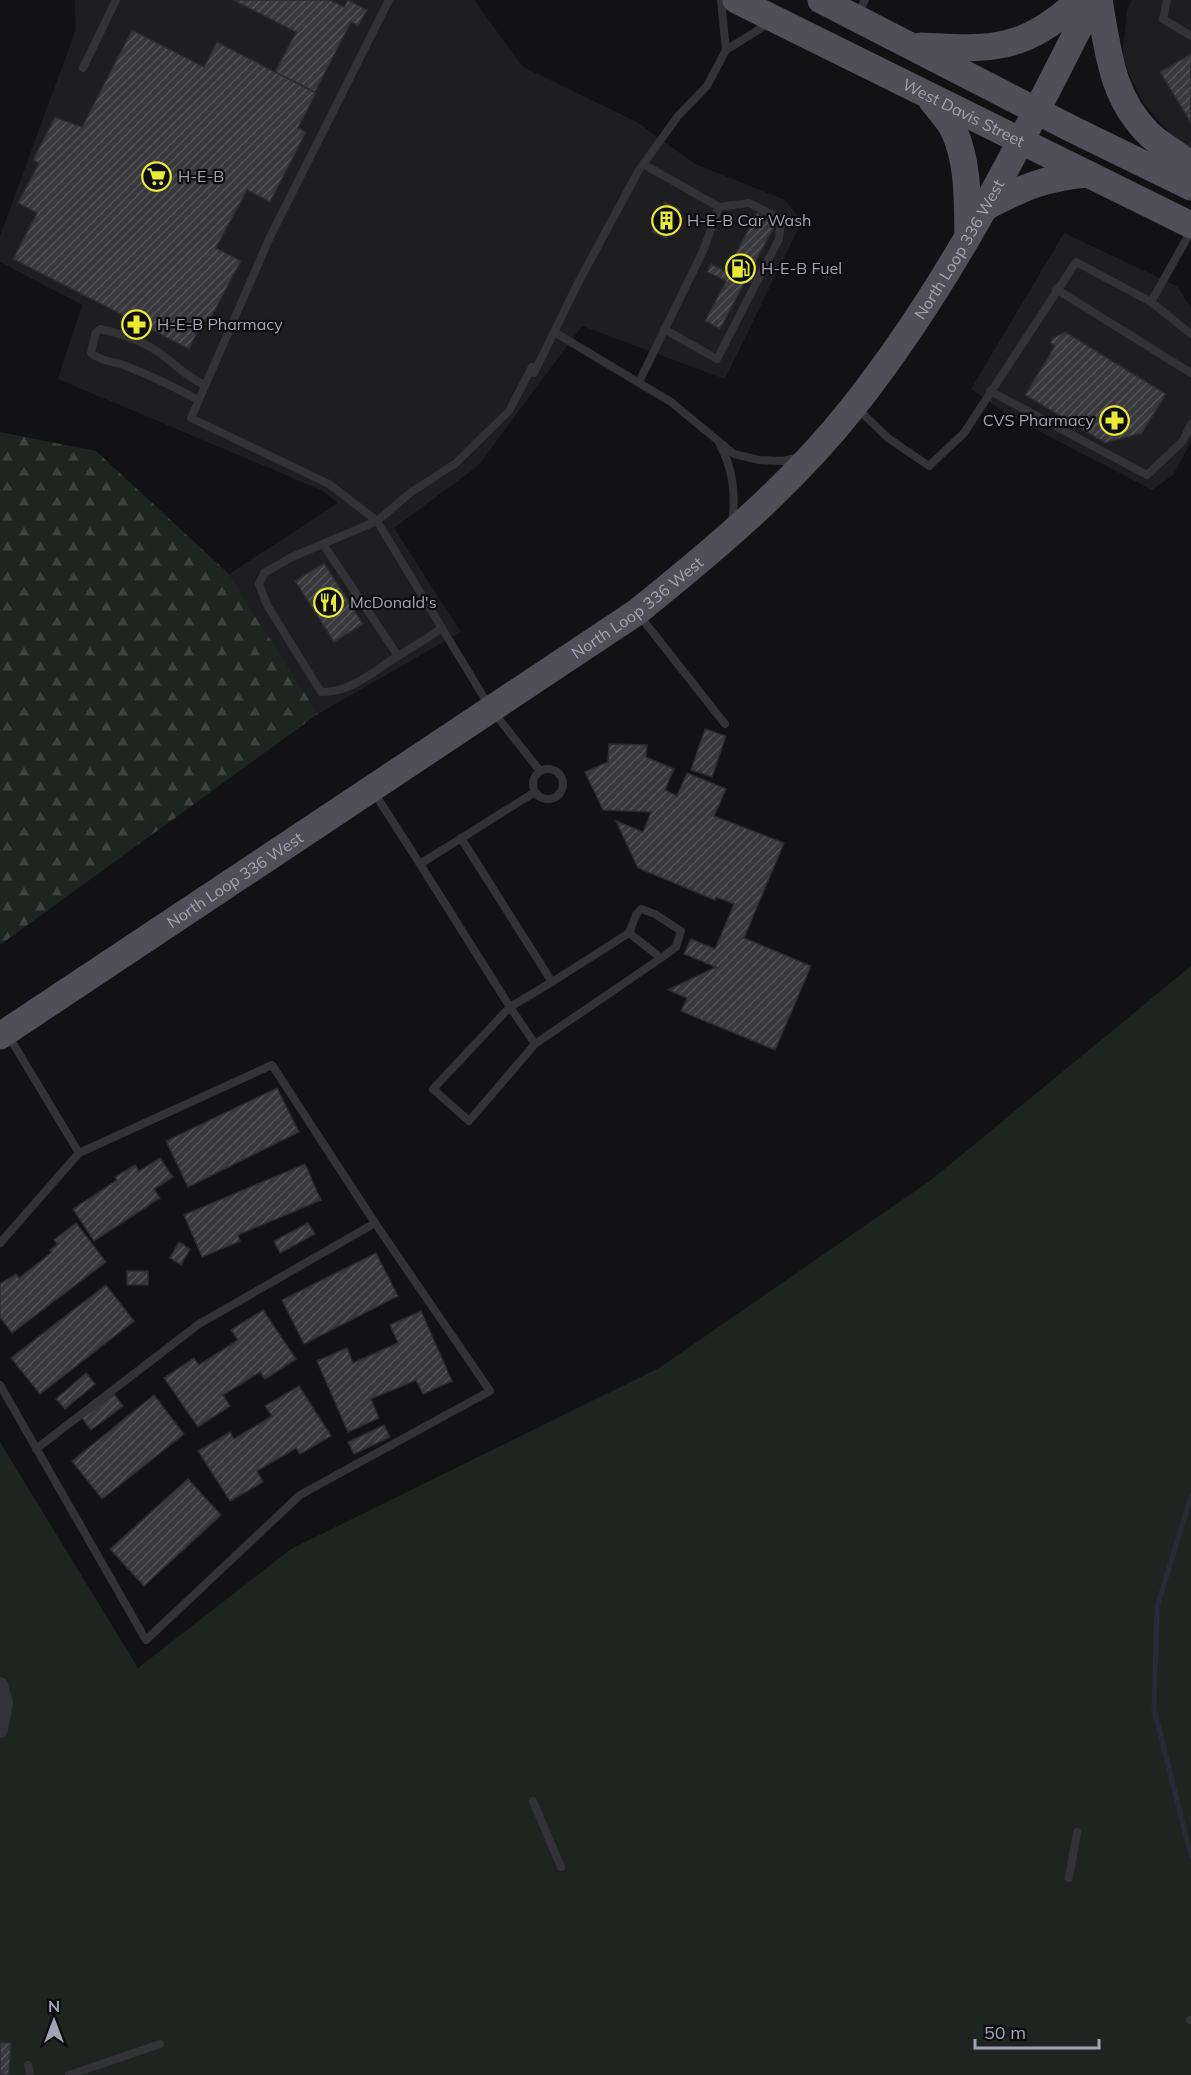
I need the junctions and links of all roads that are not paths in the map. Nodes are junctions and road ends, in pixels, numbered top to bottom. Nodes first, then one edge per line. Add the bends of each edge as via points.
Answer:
1 (116, 0) edge
2 (389, 0) edge
3 (721, 0) edge
4 (736, 0) edge
5 (821, 0) edge
6 (1080, 0) edge
7 (1093, 0) edge
8 (1099, 0) edge
9 (1167, 0) edge
10 (860, 9) edge
11 (775, 20) junction
12 (1191, 36) edge
13 (911, 46) junction
14 (726, 50) junction
15 (83, 68) dead end
16 (928, 95) junction
17 (1037, 111) junction
18 (1020, 141) junction
19 (644, 164) junction
20 (1191, 168) edge
21 (1087, 174) junction
22 (1191, 187) edge
23 (719, 207) junction
24 (986, 207) junction
25 (1191, 225) edge
26 (1191, 231) edge
27 (968, 240) junction
28 (1056, 289) junction
29 (1151, 302) junction
30 (664, 329) junction
31 (554, 332) junction
32 (1191, 334) edge
33 (1191, 373) edge
34 (639, 382) junction
35 (205, 385) junction
36 (990, 391) junction
37 (198, 400) junction
38 (854, 406) junction
39 (1191, 424) edge
40 (718, 442) junction
41 (812, 453) junction
42 (377, 521) junction
43 (727, 537) junction
44 (323, 544) junction
45 (637, 612) junction
46 (442, 627) junction
47 (398, 656) junction
48 (491, 709) junction
49 (725, 724) dead end
50 (540, 771) junction
51 (372, 789) junction
52 (535, 792) junction
53 (461, 838) junction
54 (420, 864) junction
55 (629, 933) junction
56 (661, 958) junction
57 (552, 982) junction
58 (510, 1007) junction
59 (3, 1034) edge
60 (535, 1044) junction
61 (79, 1153) junction
62 (375, 1223) junction
63 (0, 1243) edge
64 (0, 1385) edge
65 (36, 1449) junction
66 (0, 1685) edge
67 (0, 1730) edge
68 (533, 1801) dead end
69 (1077, 1832) dead end
70 (561, 1867) dead end
71 (1069, 1878) dead end
72 (160, 2044) dead end
73 (28, 2065) dead end
74 (30, 2075) edge
75 (69, 2075) edge

1 - 15 lane
2 - 35 lane via 270,237
3 - 14 lane
4 - 11 main road, West Davis Street
5 - 10 main road, West Davis Street
6 - 13 main road via 1051,26 1012,43 978,49
7 - 17 main road, North Loop 336 West
8 - 20 main road via 1118,89 1131,116 1156,142
9 - 12 lane via 1163,19
10 - 13 main road, West Davis Street
11 - 14 lane
11 - 16 main road, West Davis Street
13 - 17 main road, West Davis Street
14 - 19 lane via 707,86 678,116
16 - 18 main road, West Davis Street
16 - 27 main road via 954,129 962,156
17 - 18 main road, North Loop 336 West
17 - 22 main road, West Davis Street
18 - 21 main road, West Davis Street
18 - 24 main road, North Loop 336 West
19 - 23 lane
19 - 31 lane
21 - 24 main road via 1051,177
21 - 25 main road, West Davis Street
23 - 30 lane via 703,251
23 - 30 lane via 749,203 781,219 779,239 717,359
24 - 27 main road, North Loop 336 West
26 - 29 lane
27 - 38 main road, North Loop 336 West
28 - 29 lane via 1076,262
28 - 33 lane
28 - 36 lane
29 - 32 lane
30 - 34 lane
31 - 34 lane
31 - 42 lane via 534,373 532,367 508,411 456,463 410,493
34 - 40 lane via 671,402
35 - 37 lane
35 - 37 lane via 183,373 159,352 129,338 100,329 95,334 91,353 101,361 122,364
36 - 38 lane via 964,433 928,466 888,438
36 - 39 lane via 1147,475 1183,441
37 - 42 lane via 191,418 329,484
38 - 41 main road, North Loop 336 West
40 - 41 lane via 734,454 759,460 783,461
40 - 43 lane via 734,487 733,521
41 - 43 main road, North Loop 336 West
42 - 44 lane
42 - 46 lane
43 - 45 main road, North Loop 336 West
44 - 47 lane
44 - 47 lane via 264,573 259,584 267,604 321,692 336,693 364,680
45 - 48 main road, North Loop 336 West
45 - 49 lane
46 - 47 lane
46 - 48 lane
48 - 50 lane
48 - 51 main road, North Loop 336 West
50 - 52 lane via 532,780
50 - 52 lane via 552,769 561,776 563,788 556,797 544,799
51 - 54 lane
51 - 59 main road, North Loop 336 West
52 - 53 lane
53 - 54 lane
53 - 57 lane
54 - 58 lane
55 - 56 lane
55 - 56 lane via 641,909 681,931 676,947
55 - 57 lane
56 - 60 lane
57 - 58 lane
58 - 60 lane
58 - 60 lane via 433,1089 469,1121
59 - 61 lane
61 - 62 lane via 272,1065
61 - 63 lane
62 - 65 lane via 199,1324
62 - 65 lane via 490,1391 300,1495 146,1640
64 - 65 lane
66 - 67 street via 4,1702
68 - 70 lane
69 - 71 lane
72 - 75 lane
73 - 74 lane

